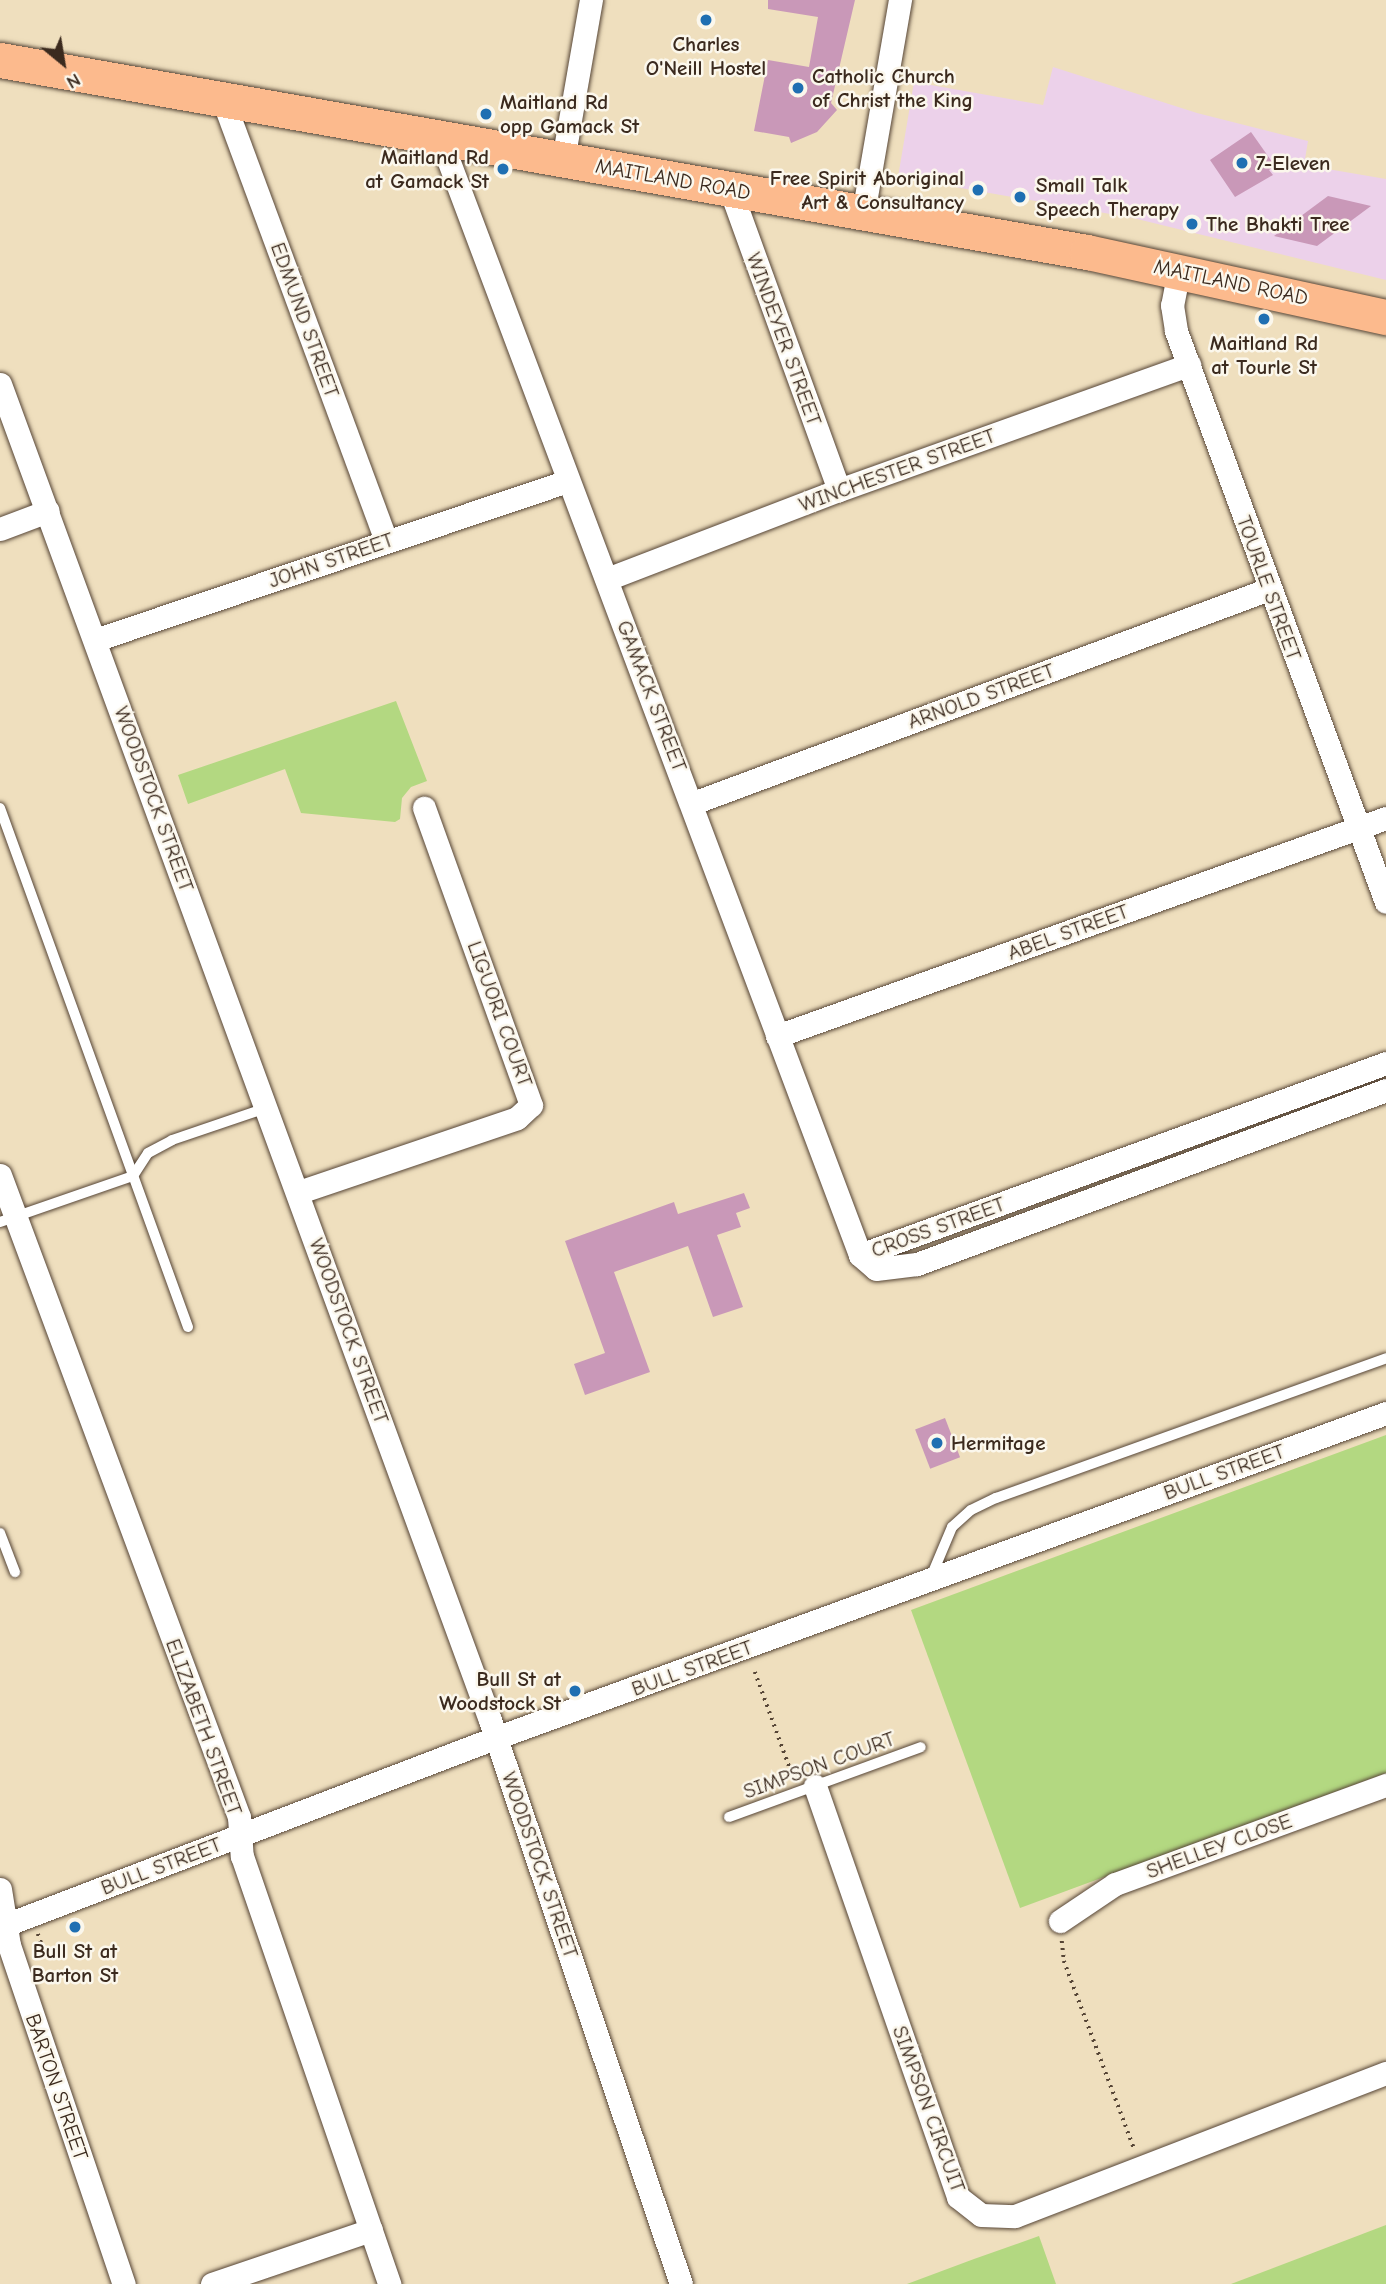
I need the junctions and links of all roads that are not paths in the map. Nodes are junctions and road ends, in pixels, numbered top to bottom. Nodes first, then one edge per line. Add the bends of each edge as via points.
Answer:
1 (591, 0) edge
2 (900, 0) edge
3 (0, 60) edge
4 (223, 100) junction
5 (440, 138) junction
6 (563, 160) junction
7 (730, 189) junction
8 (863, 214) junction
9 (1179, 270) junction
10 (1386, 317) edge
11 (1189, 365) junction
12 (0, 384) edge
13 (567, 481) junction
14 (839, 490) junction
15 (48, 511) junction
16 (0, 529) edge
17 (386, 541) junction
18 (607, 579) junction
19 (1269, 589) junction
20 (95, 640) junction
21 (693, 803) junction
22 (0, 808) edge
23 (424, 808) dead end
24 (1386, 818) edge
25 (1358, 828) junction
26 (1386, 902) edge
27 (777, 1036) junction
28 (1386, 1063) edge
29 (1386, 1090) edge
30 (269, 1107) junction
31 (0, 1175) edge
32 (134, 1176) junction
33 (299, 1192) junction
34 (8, 1220) edge
35 (860, 1255) junction
36 (188, 1327) dead end
37 (1386, 1358) edge
38 (1386, 1413) edge
39 (0, 1533) edge
40 (15, 1572) dead end
41 (930, 1579) junction
42 (497, 1738) junction
43 (921, 1748) dead end
44 (815, 1786) junction
45 (1386, 1786) edge
46 (729, 1818) dead end
47 (241, 1835) junction
48 (0, 1889) edge
49 (1059, 1921) road end
50 (4, 1926) edge
51 (1386, 2073) edge
52 (371, 2231) junction
53 (124, 2284) edge
54 (212, 2284) edge
55 (389, 2284) edge
56 (681, 2284) edge

1 - 6 street
2 - 8 street
3 - 4 main road, MAITLAND ROAD
4 - 5 main road, MAITLAND ROAD
4 - 17 street, EDMUND STREET
5 - 6 main road, MAITLAND ROAD
5 - 13 street, GAMACK STREET
6 - 7 main road, MAITLAND ROAD
7 - 8 main road, MAITLAND ROAD
7 - 14 street, WINDEYER STREET
8 - 9 main road, MAITLAND ROAD
9 - 10 main road, MAITLAND ROAD
9 - 11 street, TOURLE STREET via 1172,318
11 - 14 street, WINCHESTER STREET
11 - 19 street, TOURLE STREET
12 - 15 street, WOODSTOCK STREET
13 - 17 street, JOHN STREET
13 - 18 street, GAMACK STREET
14 - 18 street, WINCHESTER STREET
15 - 16 street
15 - 20 street, WOODSTOCK STREET
17 - 20 street, JOHN STREET
18 - 21 street, GAMACK STREET
19 - 21 street, ARNOLD STREET
19 - 25 street, TOURLE STREET
20 - 30 street, WOODSTOCK STREET
21 - 27 street, GAMACK STREET
22 - 32 lane
23 - 33 street, LIGUORI COURT via 531,1105 517,1118
24 - 25 street, ABEL STREET
25 - 26 street, TOURLE STREET
25 - 27 street, ABEL STREET
27 - 35 street, GAMACK STREET
28 - 35 street, CROSS STREET
29 - 35 street, CROSS STREET via 917,1264 876,1269
30 - 32 lane via 172,1140 148,1153
30 - 33 street, WOODSTOCK STREET
31 - 34 street, ELIZABETH STREET
32 - 34 lane
32 - 36 lane
33 - 42 street, WOODSTOCK STREET
34 - 47 street, ELIZABETH STREET via 239,1817
37 - 41 lane via 971,1510 952,1527
38 - 41 street, BULL STREET
39 - 40 lane
41 - 42 street, BULL STREET
42 - 47 street, BULL STREET
42 - 56 street, WOODSTOCK STREET
43 - 44 lane, SIMPSON COURT
44 - 46 lane, SIMPSON COURT
44 - 51 street, SIMPSON CIRCUIT via 958,2197 981,2215 1015,2216
45 - 49 street, SHELLEY CLOSE via 1115,1884
47 - 50 street, BULL STREET
47 - 52 street, ELIZABETH STREET via 242,1856
48 - 50 street, BARTON STREET
50 - 53 street, BARTON STREET
52 - 54 street
52 - 55 street, ELIZABETH STREET

